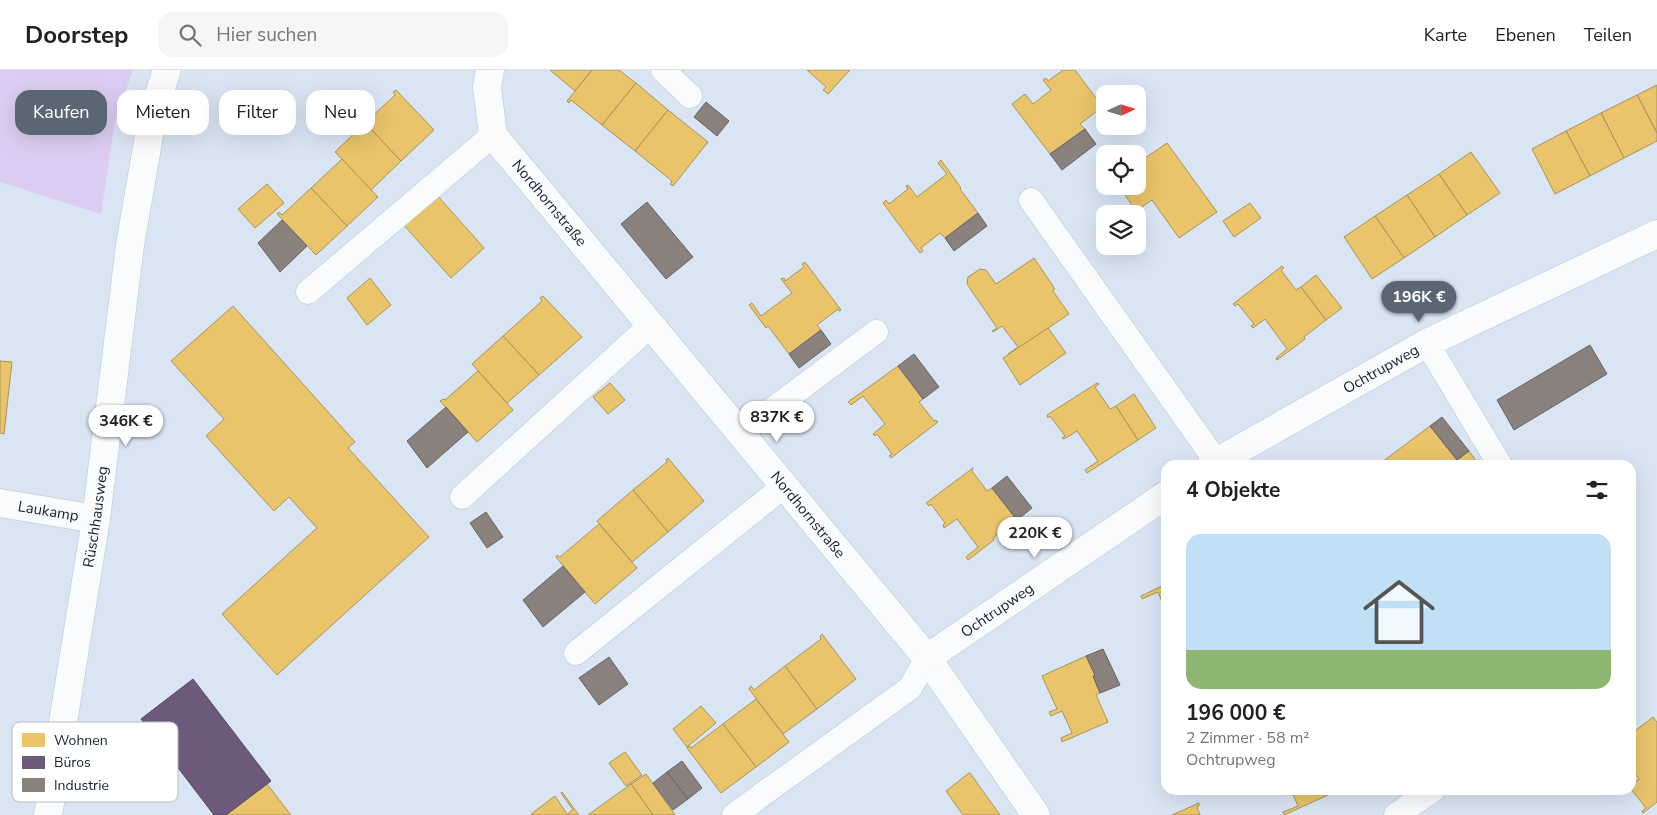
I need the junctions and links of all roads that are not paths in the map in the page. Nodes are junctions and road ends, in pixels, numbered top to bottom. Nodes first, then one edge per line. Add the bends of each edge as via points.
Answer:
1 (166, 70) edge
2 (490, 70) edge
3 (663, 70) edge
4 (690, 96) dead end
5 (493, 135) junction
6 (1031, 200) dead end
7 (1657, 234) edge
8 (308, 292) dead end
9 (651, 325) junction
10 (876, 332) dead end
11 (1427, 343) junction
12 (741, 433) junction
13 (1212, 460) edge
14 (1219, 460) edge
15 (1497, 460) edge
16 (784, 486) junction
17 (462, 497) dead end
18 (1161, 498) edge
19 (0, 503) edge
20 (96, 520) junction
21 (576, 653) dead end
22 (927, 658) junction
23 (63, 722) edge
24 (1426, 795) edge
25 (50, 802) edge
26 (48, 815) edge
27 (734, 815) edge
28 (1036, 815) edge
29 (1396, 815) edge

1 - 20 street, Rüschhausweg via 153,113 130,245
2 - 5 street via 487,88
3 - 4 lane
5 - 8 lane
5 - 9 street, Nordhornstraße
6 - 13 lane, Ochtrupweg
7 - 11 street, Ochtrupweg
9 - 12 street, Nordhornstraße
9 - 17 lane
10 - 12 lane
11 - 14 street, Ochtrupweg
11 - 15 lane
12 - 16 street, Nordhornstraße
16 - 21 lane
16 - 22 street, Nordhornstraße
18 - 22 street, Ochtrupweg
19 - 20 street, Laukamp
20 - 23 street, Rüschhausweg
22 - 27 lane via 910,688
22 - 28 street, Nordhornstraße
24 - 29 lane
25 - 26 street, Rüschhausweg

